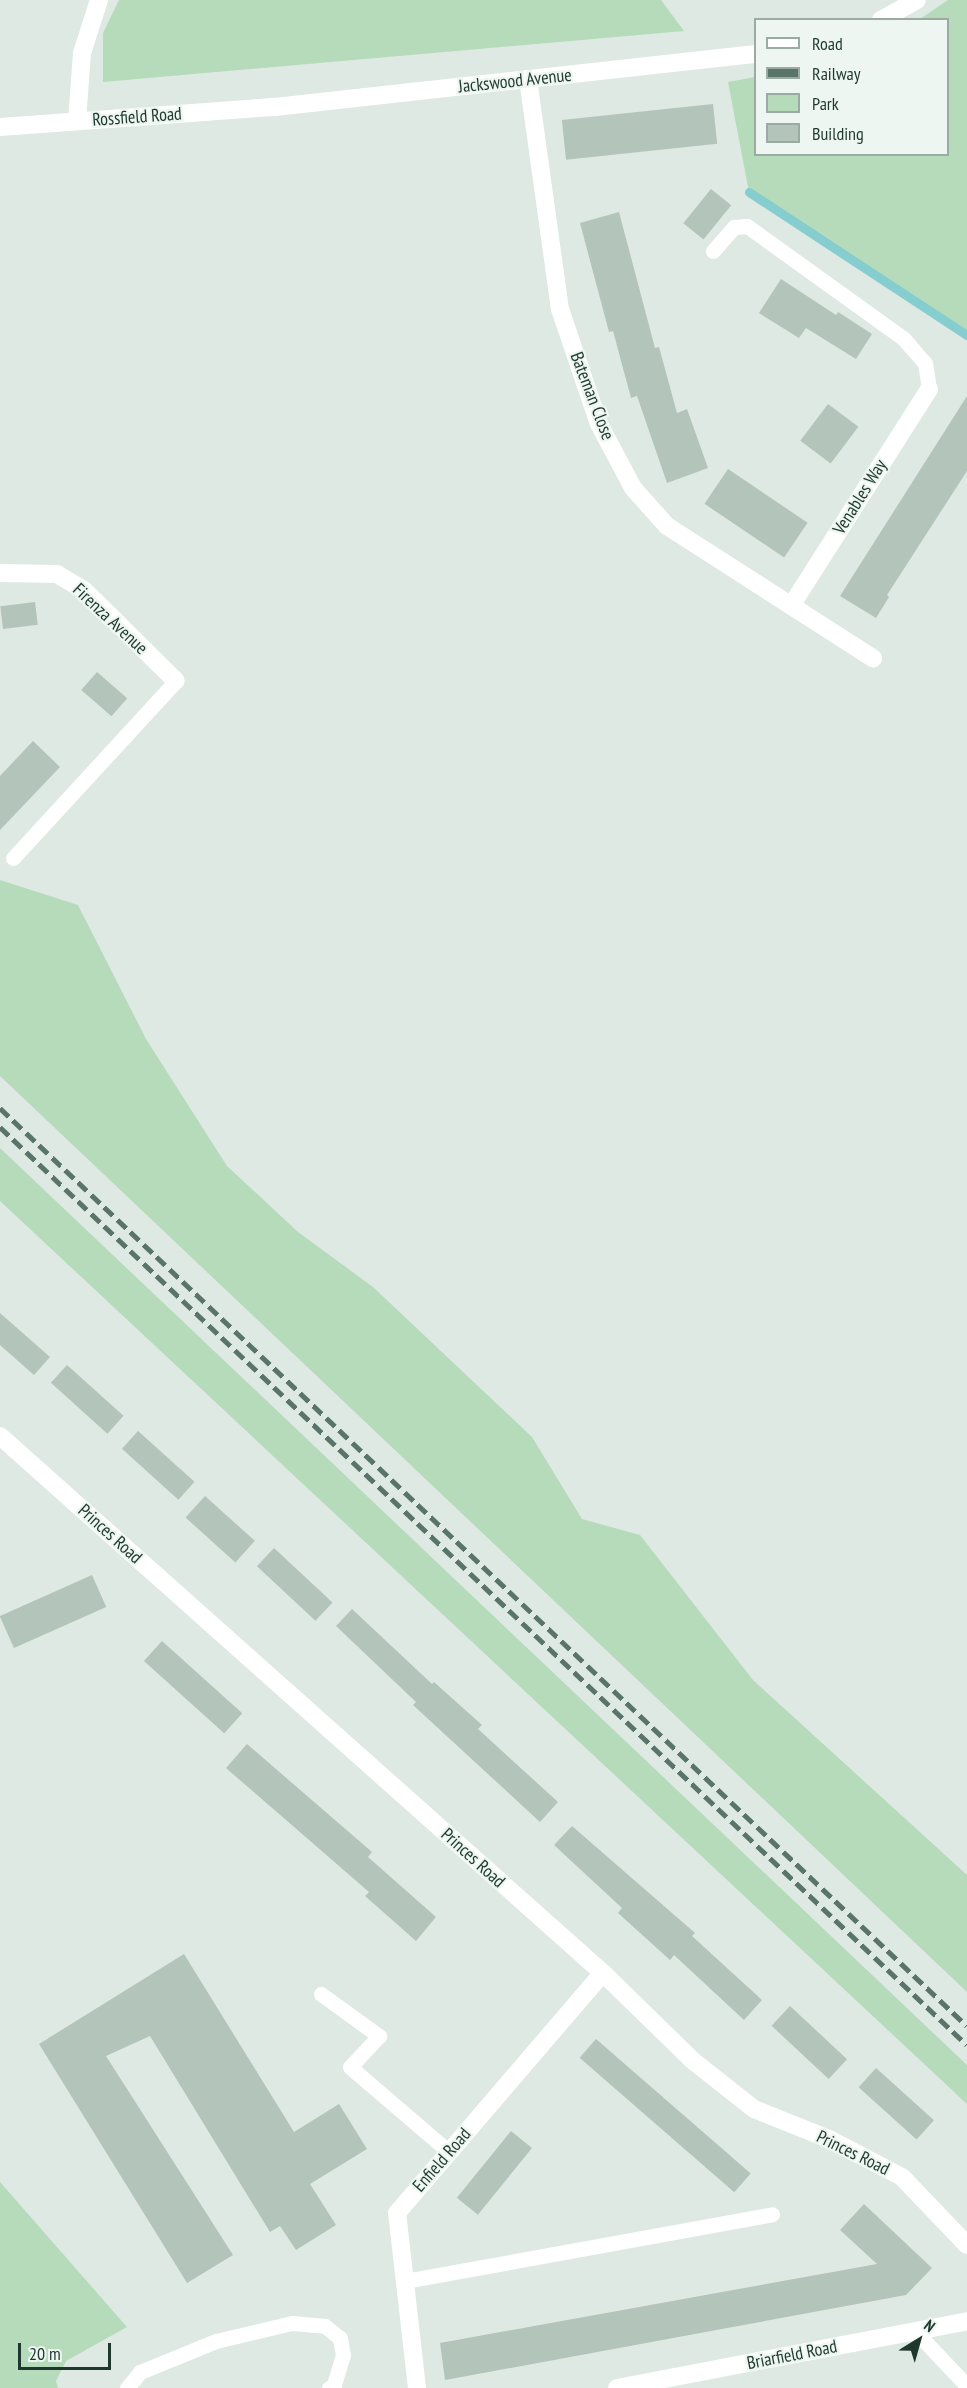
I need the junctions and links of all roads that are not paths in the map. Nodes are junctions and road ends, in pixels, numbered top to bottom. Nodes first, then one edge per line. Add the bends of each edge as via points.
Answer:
1 (99, 0) edge
2 (917, 0) edge
3 (884, 18) edge
4 (754, 54) edge
5 (528, 79) junction
6 (275, 107) joint
7 (77, 121) junction
8 (0, 127) edge
9 (712, 251) dead end
10 (929, 389) joint
11 (0, 573) edge
12 (791, 606) junction
13 (873, 658) dead end
14 (176, 681) joint
15 (13, 858) dead end
16 (0, 1436) edge
17 (603, 1973) junction
18 (321, 1994) dead end
19 (449, 2152) junction
20 (772, 2214) dead end
21 (967, 2245) edge
22 (405, 2281) junction
23 (967, 2321) edge
24 (916, 2332) junction
25 (967, 2386) edge
26 (127, 2388) edge
27 (329, 2388) edge
28 (417, 2388) edge
29 (617, 2388) edge

1 - 7 street via 82,53
2 - 3 street
4 - 5 street, Jackswood Avenue
5 - 6 street, Jackswood Avenue
5 - 12 street, Bateman Close via 560,309 598,424 633,488 667,526
6 - 7 street, Rossfield Road
7 - 8 street, Rossfield Road
9 - 10 lane via 734,227 747,226 903,338 926,363
10 - 12 street, Venables Way
11 - 14 street, Firenza Avenue via 57,574 84,590
12 - 13 street, Bateman Close
14 - 15 lane
16 - 17 street, Princes Road
17 - 19 street, Enfield Road
17 - 21 street, Princes Road via 692,2060 754,2109 829,2139 902,2177
18 - 19 lane via 379,2036 350,2067
19 - 22 street, Enfield Road via 396,2213
20 - 22 lane
22 - 28 street, Enfield Road
23 - 24 street, Briarfield Road
24 - 25 lane
24 - 29 street, Briarfield Road
26 - 27 lane via 140,2372 216,2341 292,2323 325,2326 340,2337 343,2355 334,2385

